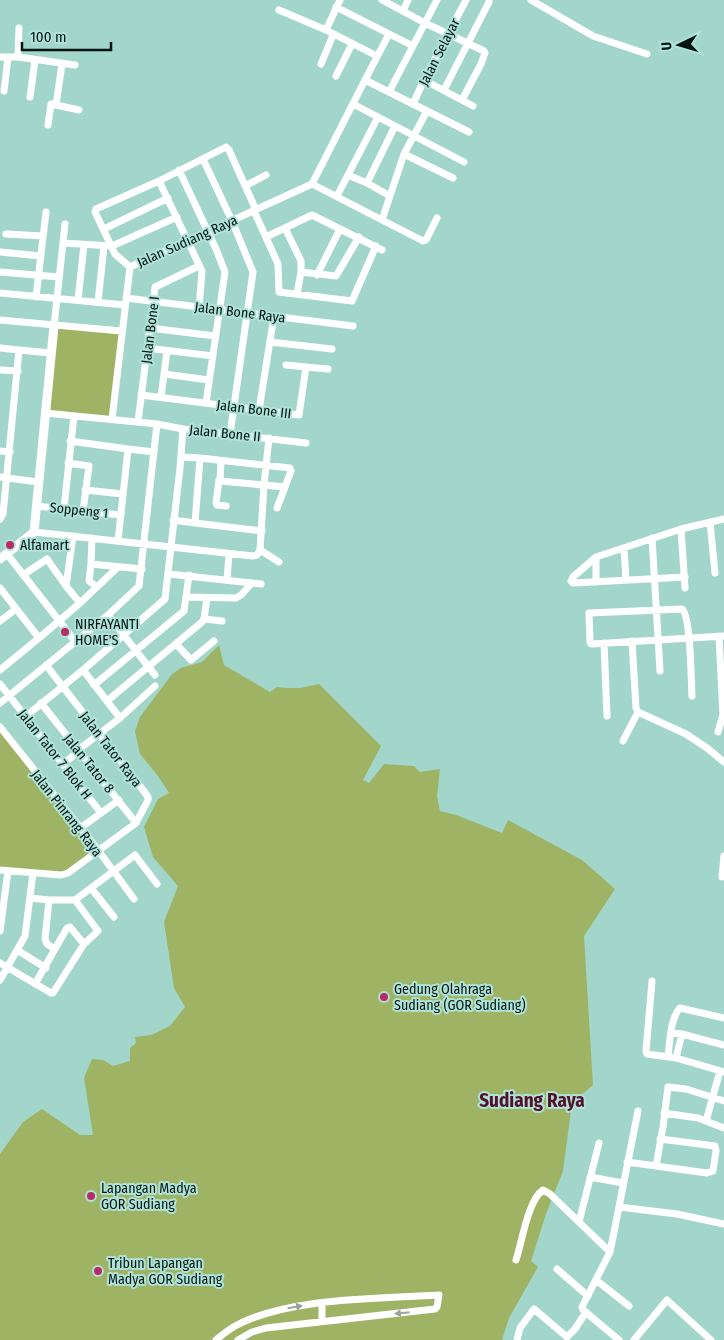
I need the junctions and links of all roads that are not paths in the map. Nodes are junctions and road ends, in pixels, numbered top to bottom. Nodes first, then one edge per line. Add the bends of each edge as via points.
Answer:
1 (384, 0) edge
2 (408, 0) edge
3 (437, 0) edge
4 (466, 0) edge
5 (489, 0) edge
6 (531, 0) edge
7 (338, 4) edge
8 (279, 10) dead end
9 (403, 11) junction
10 (425, 23) junction
11 (19, 28) dead end
12 (326, 30) junction
13 (389, 34) junction
14 (448, 34) junction
15 (333, 35) junction
16 (352, 44) junction
17 (466, 44) junction
18 (413, 46) junction
19 (647, 54) dead end
20 (378, 56) junction
21 (0, 57) edge
22 (8, 57) junction
23 (18, 57) junction
24 (35, 60) junction
25 (62, 64) junction
26 (321, 64) dead end
27 (75, 65) dead end
28 (336, 76) dead end
29 (365, 80) junction
30 (424, 80) junction
31 (444, 90) junction
32 (4, 92) dead end
33 (389, 92) junction
34 (30, 97) dead end
35 (462, 100) junction
36 (353, 104) junction
37 (413, 104) junction
38 (56, 105) junction
39 (473, 106) dead end
40 (79, 110) dead end
41 (427, 112) junction
42 (378, 117) junction
43 (48, 126) dead end
44 (395, 126) junction
45 (469, 132) dead end
46 (414, 135) junction
47 (404, 154) junction
48 (202, 159) junction
49 (464, 162) dead end
50 (179, 170) junction
51 (266, 175) dead end
52 (348, 175) junction
53 (453, 178) dead end
54 (159, 180) junction
55 (367, 183) junction
56 (312, 184) junction
57 (245, 186) junction
58 (337, 196) junction
59 (390, 196) junction
60 (168, 198) junction
61 (255, 211) junction
62 (46, 212) dead end
63 (177, 217) junction
64 (437, 218) dead end
65 (382, 220) junction
66 (232, 221) junction
67 (65, 224) dead end
68 (285, 228) junction
69 (104, 229) junction
70 (340, 229) junction
71 (208, 232) junction
72 (6, 234) dead end
73 (43, 236) junction
74 (266, 236) junction
75 (358, 238) junction
76 (188, 240) junction
77 (62, 243) junction
78 (86, 245) junction
79 (108, 246) junction
80 (0, 252) edge
81 (41, 256) junction
82 (199, 266) junction
83 (130, 268) junction
84 (0, 272) edge
85 (301, 272) junction
86 (316, 275) junction
87 (39, 276) junction
88 (59, 277) junction
89 (0, 293) edge
90 (297, 294) junction
91 (36, 297) junction
92 (57, 299) junction
93 (78, 300) junction
94 (98, 302) junction
95 (126, 302) junction
96 (153, 302) junction
97 (199, 308) junction
98 (218, 310) junction
99 (247, 310) junction
100 (274, 316) junction
101 (0, 320) edge
102 (54, 326) junction
103 (353, 326) dead end
104 (150, 328) junction
105 (121, 331) junction
106 (215, 336) junction
107 (270, 342) junction
108 (0, 348) edge
109 (148, 348) junction
110 (332, 349) dead end
111 (20, 350) junction
112 (167, 351) junction
113 (50, 353) junction
114 (213, 356) junction
115 (286, 365) dead end
116 (306, 367) junction
117 (328, 369) dead end
118 (0, 370) edge
119 (18, 371) junction
120 (164, 374) junction
121 (209, 380) junction
122 (141, 396) junction
123 (161, 397) junction
124 (206, 403) junction
125 (233, 406) junction
126 (259, 410) junction
127 (45, 412) junction
128 (74, 416) junction
129 (112, 420) junction
130 (141, 423) junction
131 (156, 424) junction
132 (183, 429) junction
133 (230, 434) junction
134 (269, 438) junction
135 (70, 441) junction
136 (306, 443) dead end
137 (128, 449) junction
138 (0, 451) edge
139 (10, 452) junction
140 (154, 452) junction
141 (181, 457) junction
142 (200, 458) junction
143 (221, 460) junction
144 (68, 463) junction
145 (266, 465) junction
146 (4, 478) edge
147 (219, 480) junction
148 (38, 482) junction
149 (264, 485) junction
150 (285, 487) junction
151 (85, 490) junction
152 (124, 494) junction
153 (36, 506) junction
154 (226, 506) dead end
155 (64, 508) junction
156 (277, 508) dead end
157 (82, 511) junction
158 (121, 515) junction
159 (0, 519) edge
160 (724, 519) edge
161 (173, 520) junction
162 (710, 522) junction
163 (195, 523) junction
164 (681, 529) junction
165 (262, 531) junction
166 (34, 532) junction
167 (73, 536) junction
168 (92, 538) junction
169 (652, 538) junction
170 (118, 541) junction
171 (145, 544) junction
172 (170, 547) junction
173 (624, 548) junction
174 (260, 550) junction
175 (229, 554) junction
176 (596, 556) junction
177 (4, 557) edge
178 (279, 562) dead end
179 (91, 564) junction
180 (118, 567) junction
181 (142, 569) junction
182 (715, 573) dead end
183 (169, 574) junction
184 (24, 576) junction
185 (189, 576) junction
186 (685, 577) junction
187 (655, 579) junction
188 (227, 580) junction
189 (626, 580) junction
190 (596, 582) junction
191 (252, 583) junction
192 (261, 584) dead end
193 (66, 586) junction
194 (97, 587) junction
195 (685, 588) dead end
196 (1, 592) edge
197 (187, 597) junction
198 (207, 598) junction
199 (80, 603) junction
200 (16, 609) junction
201 (657, 609) junction
202 (108, 615) junction
203 (204, 619) junction
204 (222, 620) dead end
205 (0, 621) edge
206 (60, 621) junction
207 (124, 636) junction
208 (722, 636) edge
209 (39, 638) junction
210 (689, 639) junction
211 (659, 640) junction
212 (75, 641) junction
213 (214, 641) dead end
214 (632, 641) junction
215 (604, 643) junction
216 (176, 644) junction
217 (135, 650) junction
218 (722, 663) edge
219 (46, 665) junction
220 (148, 666) junction
221 (0, 670) edge
222 (83, 670) junction
223 (660, 671) dead end
224 (155, 675) dead end
225 (0, 684) edge
226 (94, 685) junction
227 (155, 686) dead end
228 (63, 687) junction
229 (723, 690) edge
230 (9, 695) junction
231 (692, 696) dead end
232 (107, 701) junction
233 (0, 702) edge
234 (41, 703) junction
235 (638, 712) junction
236 (26, 716) junction
237 (607, 716) dead end
238 (724, 716) edge
239 (120, 718) junction
240 (0, 727) edge
241 (718, 732) dead end
242 (99, 734) junction
243 (623, 742) dead end
244 (79, 750) junction
245 (724, 762) edge
246 (63, 764) junction
247 (119, 800) junction
248 (101, 813) junction
249 (136, 823) junction
250 (79, 829) junction
251 (98, 850) junction
252 (724, 856) edge
253 (724, 862) edge
254 (4, 871) edge
255 (113, 871) junction
256 (33, 873) junction
257 (722, 877) dead end
258 (157, 884) dead end
259 (91, 888) junction
260 (30, 898) junction
261 (134, 898) dead end
262 (49, 900) junction
263 (75, 900) junction
264 (114, 917) dead end
265 (0, 931) edge
266 (84, 944) junction
267 (55, 949) junction
268 (17, 950) junction
269 (0, 963) edge
270 (8, 967) junction
271 (46, 968) junction
272 (0, 980) edge
273 (652, 981) dead end
274 (36, 984) junction
275 (724, 1018) edge
276 (671, 1033) junction
277 (682, 1034) junction
278 (724, 1044) edge
279 (672, 1057) junction
280 (722, 1072) edge
281 (712, 1098) junction
282 (724, 1101) edge
283 (638, 1111) dead end
284 (664, 1114) junction
285 (706, 1121) junction
286 (724, 1128) edge
287 (660, 1139) junction
288 (599, 1143) dead end
289 (627, 1162) junction
290 (656, 1166) junction
291 (590, 1177) junction
292 (623, 1183) junction
293 (619, 1207) junction
294 (579, 1222) junction
295 (724, 1224) edge
296 (610, 1252) junction
297 (516, 1260) dead end
298 (557, 1269) dead end
299 (596, 1280) junction
300 (588, 1296) junction
301 (322, 1303) junction
302 (629, 1306) dead end
303 (586, 1312) junction
304 (322, 1321) junction
305 (216, 1340) edge
306 (238, 1340) edge
307 (517, 1340) edge
308 (619, 1340) edge
309 (634, 1340) edge
310 (711, 1340) edge

1 - 9 street
2 - 9 street
3 - 10 street
4 - 14 street, Jalan Selayar
5 - 17 street
6 - 19 street via 593,36
7 - 12 street
7 - 13 street
8 - 12 street
9 - 10 street
10 - 14 street
10 - 18 street
11 - 23 street
12 - 15 street
13 - 18 street
13 - 20 street
14 - 17 street
14 - 30 street, Jalan Selayar
15 - 16 street
15 - 26 street
16 - 20 street
16 - 28 street
17 - 31 street
17 - 35 street via 485,53
18 - 33 street
20 - 29 street
21 - 22 street
22 - 23 street
22 - 32 street
23 - 24 street
24 - 25 street
24 - 34 street
25 - 27 street
25 - 38 street
29 - 33 street
29 - 36 street
30 - 31 street
30 - 37 street, Jalan Selayar
31 - 35 street
33 - 37 street
35 - 39 street
36 - 42 street
36 - 56 street
37 - 41 street
38 - 40 street
38 - 43 street via 50,104
41 - 45 street
41 - 46 street
42 - 44 street
42 - 52 street
44 - 46 street
44 - 55 street
46 - 47 street
46 - 49 street
47 - 53 street
47 - 59 street
48 - 50 street
48 - 57 street via 228,148
48 - 66 street
50 - 54 street
50 - 71 street
51 - 57 street
52 - 55 street
52 - 58 street
54 - 60 street
54 - 69 street via 96,209
55 - 59 street
56 - 58 street
56 - 61 street, Jalan Sudiang Raya
57 - 61 street
58 - 65 street
59 - 65 street
60 - 63 street
60 - 69 street
61 - 66 street, Jalan Sudiang Raya
61 - 74 street
62 - 73 street
63 - 76 street
63 - 79 street
64 - 65 street via 425,241
66 - 71 street, Jalan Sudiang Raya
66 - 99 street via 252,268
67 - 77 street
68 - 70 street via 312,215
68 - 74 street
68 - 85 street via 301,261
69 - 79 street
70 - 75 street
70 - 86 street
71 - 76 street, Jalan Sudiang Raya
71 - 98 street via 224,272
72 - 73 street
73 - 81 street
74 - 90 street via 278,264 278,290
75 - 86 street via 336,276
75 - 90 street via 379,248 352,302
76 - 82 street
76 - 83 street, Jalan Sudiang Raya
77 - 78 street
77 - 88 street
78 - 79 street
78 - 93 street
79 - 83 street
79 - 94 street
80 - 81 street
81 - 87 street
82 - 96 street, Jalan Bone I via 156,286
82 - 97 street via 203,273
83 - 95 street, Jalan Sudiang Raya
84 - 87 street
85 - 86 street
85 - 90 street
87 - 88 street
87 - 91 street
88 - 92 street
89 - 91 street, Jalan Bone Raya
91 - 92 street, Jalan Bone Raya
92 - 93 street, Jalan Bone Raya
92 - 102 street
93 - 94 street, Jalan Bone Raya
94 - 95 street, Jalan Bone Raya
95 - 96 street, Jalan Bone Raya
95 - 105 street, Jalan Sudiang Raya
96 - 97 street, Jalan Bone Raya
96 - 104 street, Jalan Bone I
97 - 98 street, Jalan Bone Raya
98 - 99 street, Jalan Bone Raya
98 - 106 street
99 - 100 street, Jalan Bone Raya
99 - 125 street
100 - 103 street, Jalan Bone Raya
100 - 107 street
101 - 102 street
102 - 105 street
102 - 113 street
104 - 106 street
104 - 109 street, Jalan Bone I
105 - 129 street, Jalan Sudiang Raya
106 - 114 street
107 - 110 street
107 - 126 street
108 - 111 street
109 - 112 street
109 - 122 street, Jalan Bone I
111 - 113 street
111 - 119 street
112 - 114 street
112 - 120 street
113 - 127 street
114 - 121 street
115 - 116 street
116 - 117 street
116 - 126 street, Jalan Bone III via 299,415
118 - 119 street
119 - 139 street
120 - 121 street
120 - 123 street
121 - 124 street
122 - 123 street, Jalan Bone III
122 - 130 street, Jalan Bone I
123 - 124 street, Jalan Bone III
124 - 125 street, Jalan Bone III
125 - 126 street, Jalan Bone III
125 - 133 street
127 - 128 street, Jalan Bone II
127 - 148 street
128 - 129 street, Jalan Bone II
128 - 135 street
129 - 130 street, Jalan Bone II
130 - 131 street, Jalan Bone II
131 - 132 street, Jalan Bone II
131 - 140 street
132 - 133 street, Jalan Bone II
132 - 141 street
133 - 134 street, Jalan Bone II
134 - 136 street, Jalan Bone II
134 - 145 street
135 - 137 street
135 - 144 street
137 - 140 street
137 - 152 street
138 - 139 street
139 - 146 street
140 - 171 street
141 - 142 street
141 - 161 street
142 - 143 street
142 - 163 street
143 - 145 street
143 - 147 street
144 - 151 street via 89,466
144 - 155 street
145 - 149 street
145 - 150 street via 290,468
146 - 148 street
146 - 159 street via 3,514
147 - 149 street
147 - 154 street via 216,503
148 - 153 street
149 - 150 street
149 - 165 street
150 - 156 street
151 - 152 street
151 - 157 street
152 - 158 street
153 - 155 street, Soppeng 1
153 - 166 street
155 - 157 street, Soppeng 1
157 - 158 street, Soppeng 1
158 - 170 street
160 - 162 street
161 - 163 street
161 - 172 street
162 - 164 street
162 - 182 street
163 - 165 street
164 - 169 street
164 - 186 street
165 - 174 street
166 - 167 street
166 - 177 street
167 - 168 street
167 - 193 street
168 - 170 street
168 - 179 street
169 - 173 street
169 - 187 street
170 - 171 street
171 - 172 street
171 - 181 street
172 - 175 street
172 - 183 street
173 - 176 street
173 - 189 street
174 - 175 street via 253,556
174 - 178 street
175 - 188 street
176 - 190 street
176 - 190 street via 571,581
177 - 184 street
179 - 180 street
179 - 194 street via 88,581
180 - 181 street
180 - 194 street
181 - 202 street via 139,586
183 - 185 street
183 - 207 street via 165,599
184 - 193 street via 47,559
184 - 206 street
185 - 188 street
185 - 197 street
186 - 187 street
186 - 195 street
187 - 189 street
187 - 201 street
188 - 191 street
189 - 190 street
191 - 192 street
191 - 198 street via 236,598
193 - 199 street
194 - 199 street
196 - 200 street
197 - 198 street
197 - 217 street via 184,611
198 - 203 street
199 - 206 street
200 - 205 street
200 - 209 street
201 - 210 street via 679,608 685,611
201 - 211 street
201 - 215 street via 589,613 590,644
202 - 207 street
202 - 212 street
203 - 204 street
203 - 216 street
206 - 209 street
206 - 212 street
207 - 217 street
207 - 222 street
208 - 210 street
208 - 218 street
209 - 221 street
210 - 211 street
210 - 231 street
211 - 214 street
211 - 223 street
212 - 219 street
213 - 216 street via 191,660
214 - 215 street
214 - 235 street
215 - 237 street
216 - 220 street
217 - 220 street
217 - 226 street
218 - 229 street
219 - 228 street, Jalan Tator Raya
219 - 230 street
220 - 224 street
220 - 232 street
222 - 226 street
222 - 228 street
225 - 230 street, Jalan Tator 7 Blok H
226 - 232 street
227 - 239 street
228 - 234 street
228 - 242 street, Jalan Tator Raya
229 - 238 street
230 - 233 street
230 - 236 street, Jalan Tator 7 Blok H
232 - 239 street
234 - 236 street
234 - 244 street, Jalan Tator 8
235 - 243 street
235 - 245 street via 686,734
236 - 246 street, Jalan Tator 7 Blok H
238 - 241 street
239 - 242 street
240 - 250 street, Jalan Pinrang Raya
242 - 244 street
242 - 249 street, Jalan Tator Raya via 148,797
244 - 246 street
244 - 247 street, Jalan Tator 8
246 - 248 street, Jalan Tator 7 Blok H
247 - 248 street
247 - 249 street, Jalan Tator 8
248 - 250 street
249 - 251 street, Jalan Tator Raya
250 - 251 street, Jalan Pinrang Raya
251 - 255 street, Jalan Pinrang Raya
251 - 256 street, Jalan Tator Raya via 65,875
252 - 253 street
253 - 257 street
254 - 256 street, Jalan Tator Raya
254 - 265 street
255 - 258 street via 135,855
255 - 259 street
255 - 261 street, Jalan Pinrang Raya
256 - 260 street
259 - 263 street
259 - 264 street
260 - 262 street
260 - 268 street via 25,936
262 - 263 street
262 - 267 street via 45,940
263 - 266 street via 98,931
266 - 267 street via 68,927
266 - 274 street via 53,993
267 - 271 street
268 - 270 street
268 - 271 street
269 - 270 street
270 - 272 street
270 - 274 street
271 - 274 street
273 - 279 street via 646,1051 648,1055
275 - 276 street via 680,1008
276 - 277 street
276 - 279 street
277 - 278 street
277 - 279 street
279 - 280 street
280 - 281 street
281 - 282 street
281 - 284 street via 669,1086
281 - 285 street
283 - 289 street
284 - 285 street
284 - 287 street
285 - 286 street
287 - 290 street
287 - 290 street via 715,1146 714,1170 707,1173
288 - 291 street
289 - 290 street
289 - 292 street
291 - 292 street
291 - 294 street
292 - 293 street
293 - 295 street
293 - 296 street
294 - 296 street
294 - 297 street via 550,1194 541,1191 524,1226
296 - 299 street
298 - 300 street
299 - 300 street
299 - 302 street
300 - 303 street via 582,1307
301 - 304 street
301 -> 304 street via 439,1295 435,1309
305 -> 301 street via 248,1320
303 - 307 street via 567,1337 534,1309 520,1328
303 - 308 street
304 - 306 street via 266,1328
309 - 310 street via 667,1300

